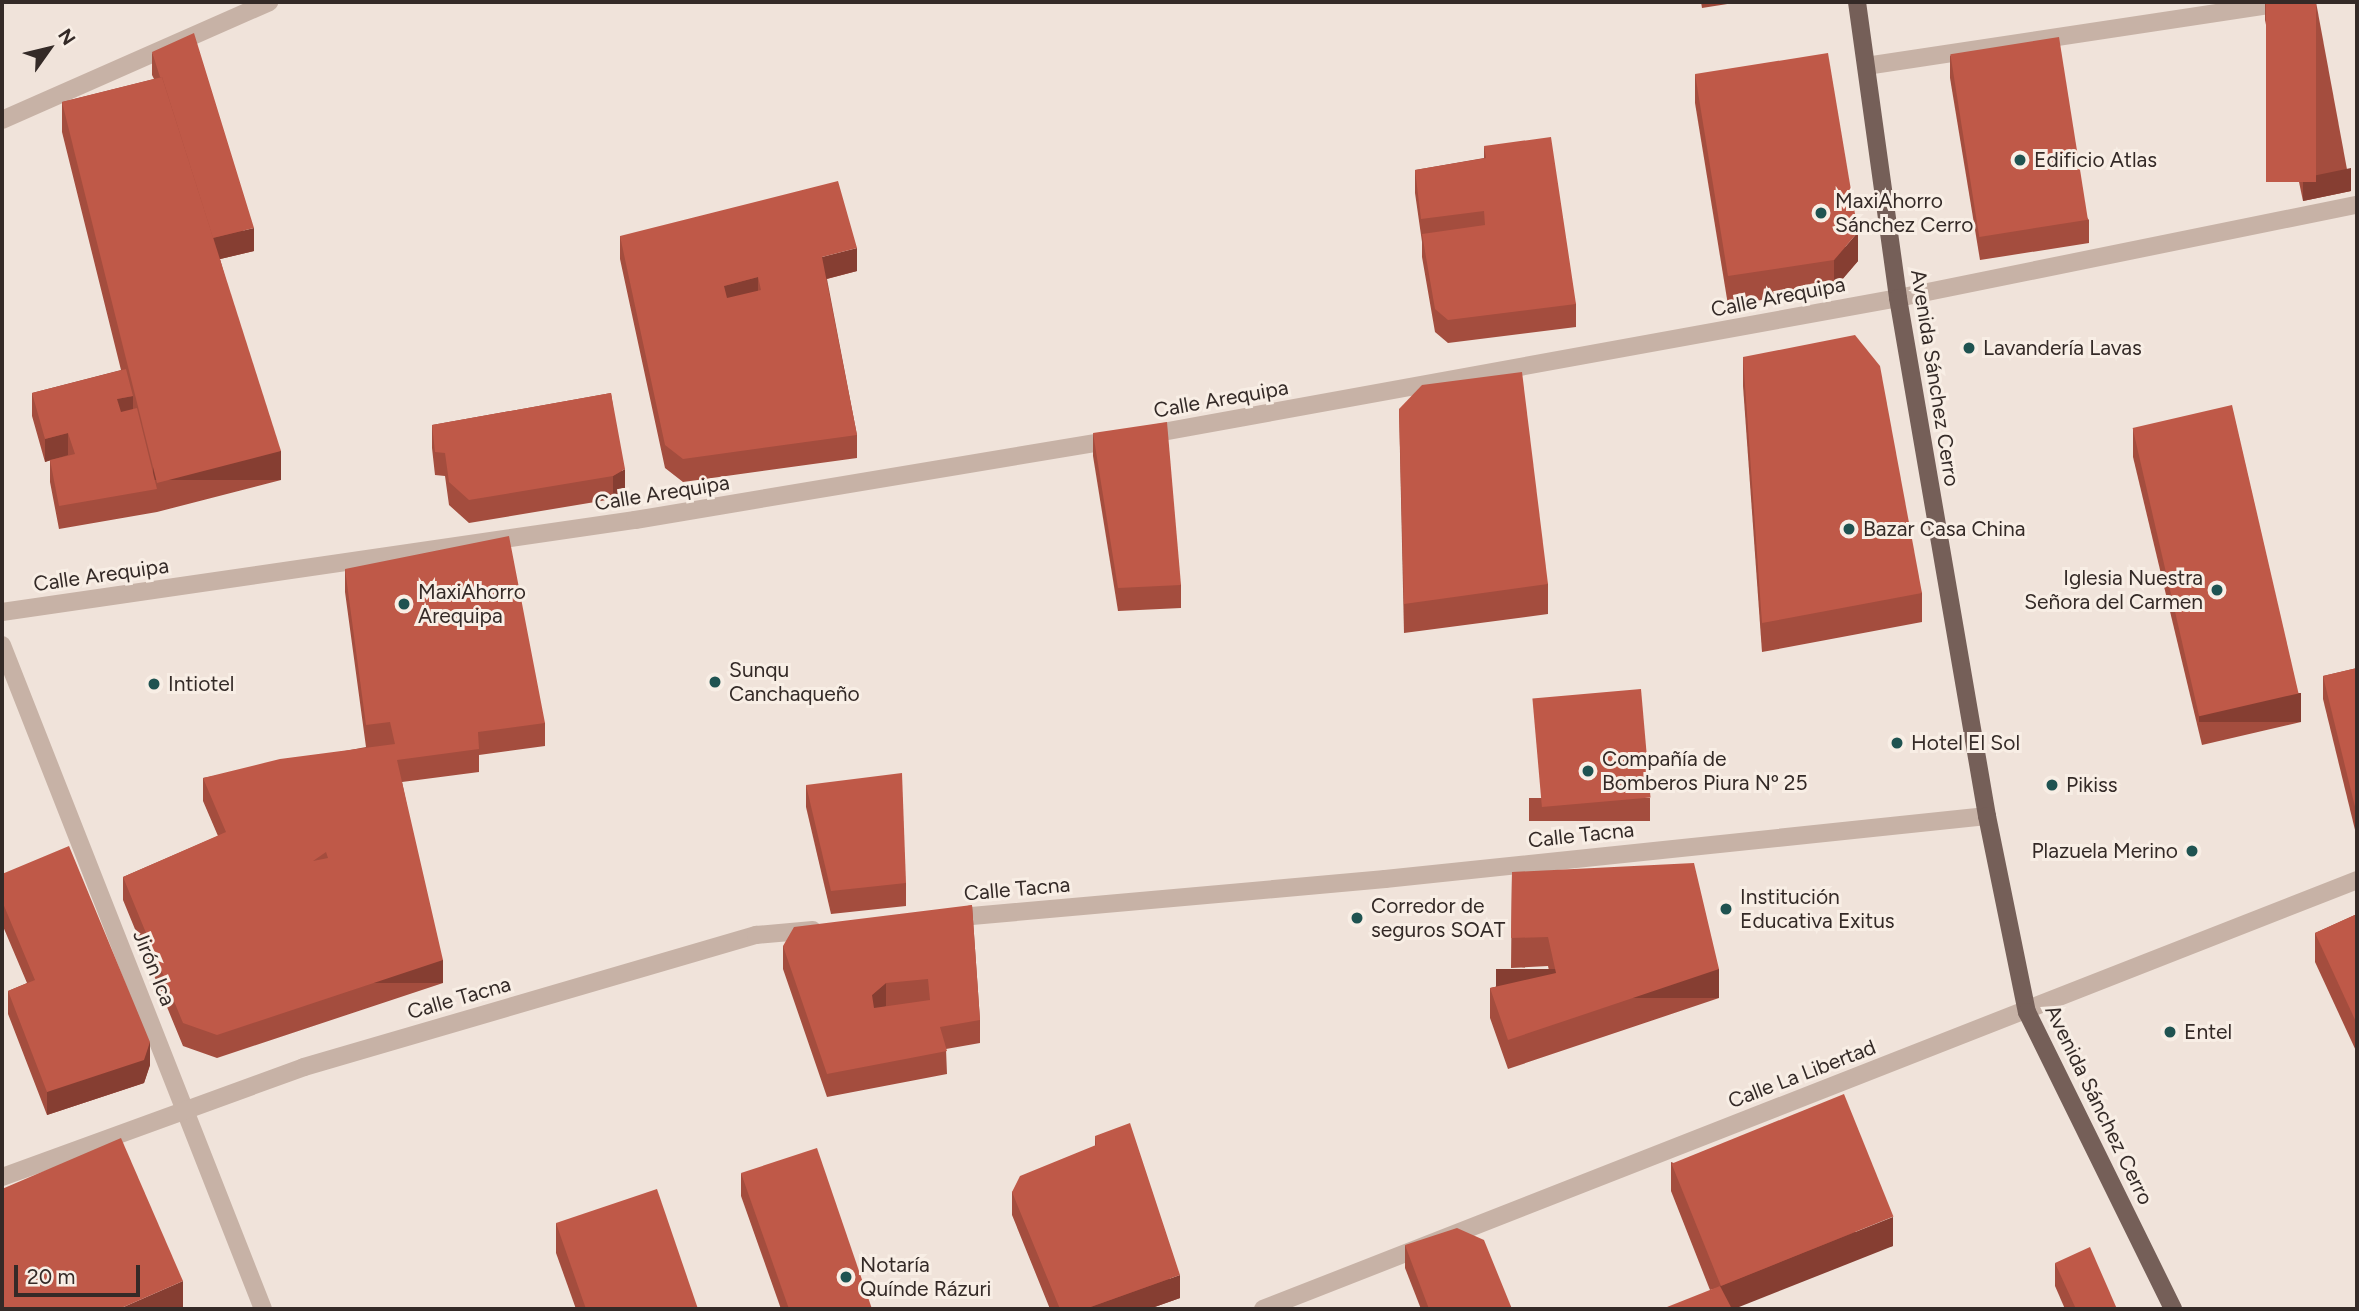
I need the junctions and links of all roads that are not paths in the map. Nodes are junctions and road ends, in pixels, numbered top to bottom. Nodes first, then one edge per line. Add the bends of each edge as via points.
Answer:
1 (270, 2) edge
2 (1857, 2) edge
3 (2289, 2) edge
4 (1866, 66) junction
5 (2, 120) edge
6 (2357, 205) edge
7 (1898, 298) junction
8 (2, 612) edge
9 (2, 645) edge
10 (1987, 816) junction
11 (2357, 880) edge
12 (934, 919) edge
13 (838, 928) edge
14 (2027, 1012) junction
15 (186, 1111) junction
16 (2, 1177) edge
17 (263, 1309) edge
18 (1263, 1309) edge
19 (2173, 1309) edge

1 - 5 street
2 - 4 main road, Avenida Sánchez Cerro
3 - 4 street
4 - 7 main road, Avenida Sánchez Cerro
6 - 7 street, Calle Arequipa
7 - 8 street, Calle Arequipa via 1368,398 635,520
7 - 10 main road, Avenida Sánchez Cerro
9 - 15 street, Jirón Ica
10 - 12 street, Calle Tacna via 1385,879
10 - 14 main road, Avenida Sánchez Cerro
11 - 14 street, Calle La Libertad
13 - 15 street, Calle Tacna via 756,935 304,1067
14 - 18 street, Calle La Libertad
14 - 19 main road, Avenida Sánchez Cerro
15 - 16 street, Calle Tacna
15 - 17 street, Jirón Ica

